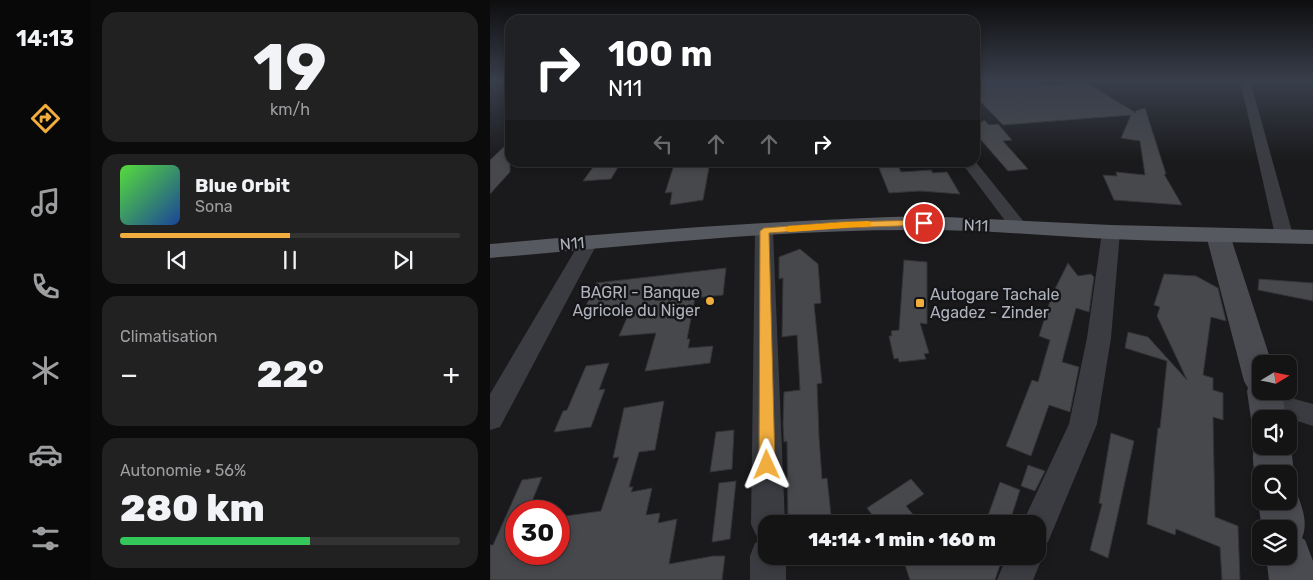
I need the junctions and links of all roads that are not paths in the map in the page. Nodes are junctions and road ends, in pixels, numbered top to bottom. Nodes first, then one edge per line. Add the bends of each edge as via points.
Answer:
1 (1252, 107) edge
2 (972, 167) edge
3 (1018, 226) junction
4 (764, 231) junction
5 (1111, 232) junction
6 (1284, 235) junction
7 (1218, 236) junction
8 (1313, 236) edge
9 (589, 242) junction
10 (490, 251) edge
11 (1253, 355) edge
12 (1271, 400) edge
13 (1313, 415) edge
14 (490, 419) edge
15 (768, 515) edge
16 (1043, 515) edge
17 (768, 565) edge
18 (1021, 565) edge
19 (1290, 565) edge
20 (768, 580) edge
21 (1015, 580) edge
22 (1293, 580) edge

1 - 6 street
2 - 3 street
3 - 4 main road, N11 via 924,223
3 - 5 main road, N11
4 - 9 main road, N11
4 - 15 street
5 - 7 main road, N11
5 - 16 street via 1099,338 1083,424
6 - 7 main road, N11
6 - 8 main road, N11
7 - 11 street
9 - 10 main road, N11
9 - 14 street
12 - 13 street
17 - 20 street
18 - 21 street
19 - 22 street

